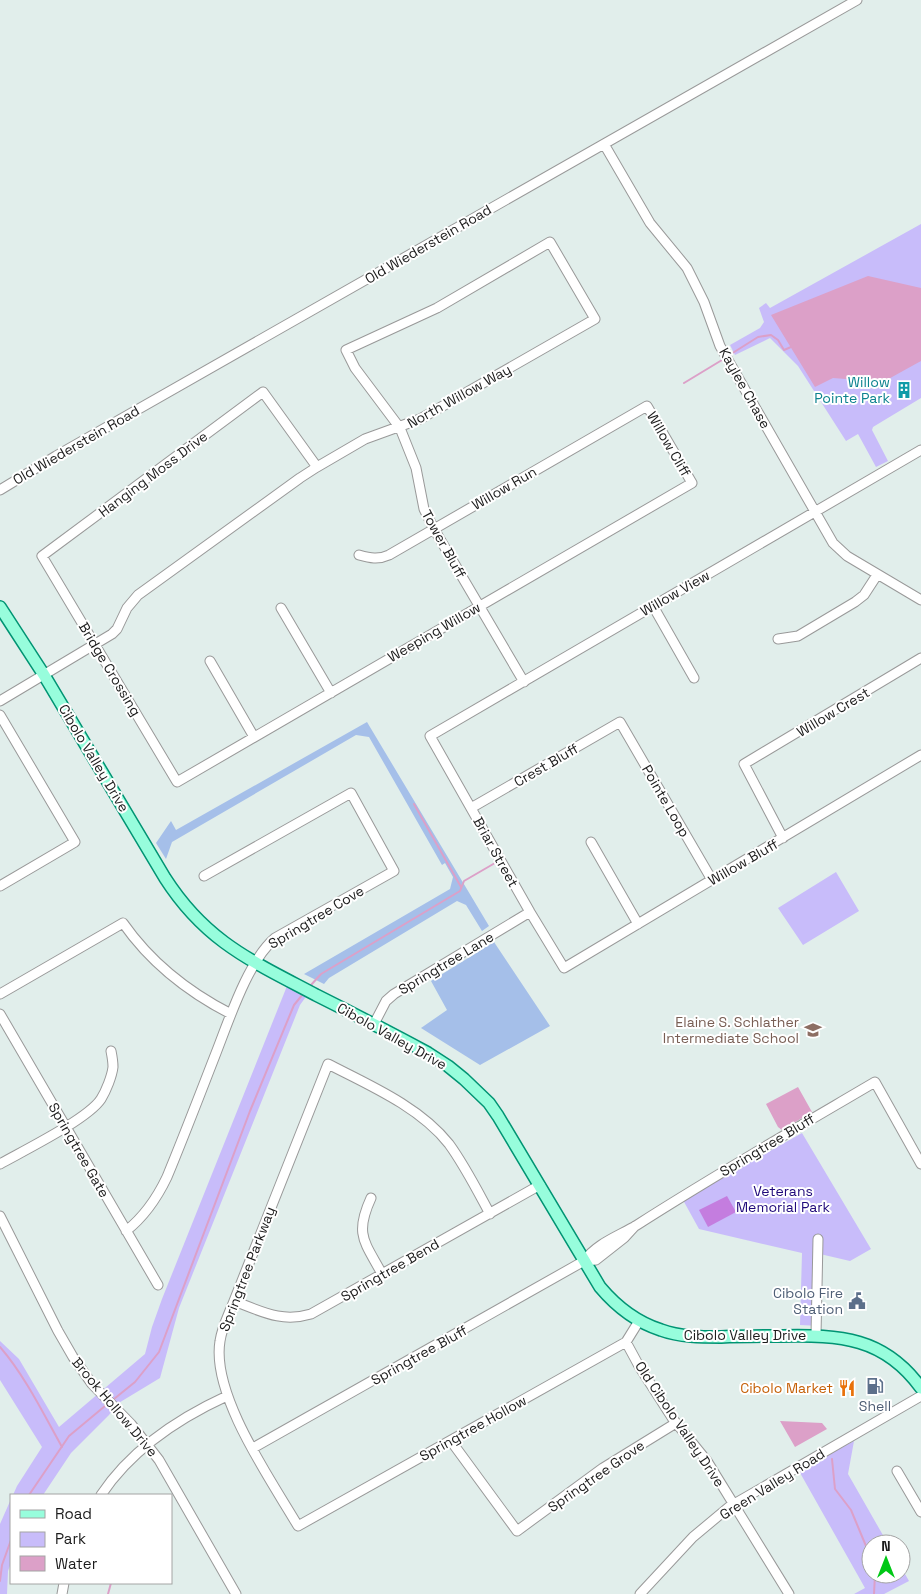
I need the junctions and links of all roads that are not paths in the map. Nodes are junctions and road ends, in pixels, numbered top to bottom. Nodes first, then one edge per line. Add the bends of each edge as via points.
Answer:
1 (857, 0) edge
2 (604, 144) junction
3 (346, 350) joint
4 (647, 406) joint
5 (400, 428) junction
6 (921, 450) edge
7 (317, 467) junction
8 (692, 483) joint
9 (0, 490) edge
10 (815, 512) junction
11 (434, 529) junction
12 (359, 555) dead end
13 (42, 556) joint
14 (877, 575) junction
15 (921, 600) edge
16 (479, 606) junction
17 (653, 606) junction
18 (0, 607) edge
19 (281, 608) dead end
20 (778, 639) dead end
21 (95, 644) junction
22 (921, 658) edge
23 (210, 661) dead end
24 (44, 675) junction
25 (694, 678) dead end
26 (524, 682) junction
27 (331, 693) junction
28 (0, 701) edge
29 (0, 715) edge
30 (620, 722) joint
31 (430, 736) joint
32 (254, 737) junction
33 (921, 755) edge
34 (177, 782) joint
35 (471, 808) junction
36 (783, 838) junction
37 (590, 842) dead end
38 (204, 876) dead end
39 (712, 880) junction
40 (0, 886) edge
41 (530, 912) junction
42 (638, 924) junction
43 (255, 962) junction
44 (564, 968) joint
45 (0, 994) edge
46 (0, 1014) edge
47 (231, 1014) junction
48 (374, 1024) junction
49 (111, 1051) dead end
50 (65, 1127) junction
51 (0, 1164) edge
52 (921, 1164) edge
53 (540, 1185) junction
54 (371, 1198) dead end
55 (490, 1214) junction
56 (0, 1216) edge
57 (126, 1231) junction
58 (818, 1239) dead end
59 (584, 1261) junction
60 (382, 1274) junction
61 (158, 1285) dead end
62 (234, 1301) junction
63 (639, 1321) junction
64 (816, 1335) junction
65 (626, 1342) junction
66 (921, 1388) edge
67 (227, 1396) junction
68 (921, 1396) edge
69 (676, 1423) junction
70 (451, 1441) junction
71 (147, 1445) junction
72 (253, 1448) junction
73 (897, 1471) dead end
74 (102, 1494) edge
75 (734, 1505) junction
76 (921, 1512) edge
77 (298, 1526) joint
78 (236, 1594) edge
79 (640, 1594) edge
80 (790, 1594) edge

1 - 2 street, Old Wiederstein Road
2 - 9 street, Old Wiederstein Road
2 - 10 street, Kaylee Chase via 650,223 687,268 720,346
3 - 5 street, Tower Bluff via 355,368
3 - 5 street, North Willow Way via 437,308 550,242 594,319
4 - 8 street, Willow Cliff
4 - 11 street, Willow Run
5 - 7 street, North Willow Way via 365,439
5 - 11 street, Tower Bluff via 416,468 424,509
6 - 10 street, Willow View
7 - 13 street, Hanging Moss Drive via 263,392
7 - 21 street, North Willow Way via 138,595 127,608 117,629
8 - 16 street, Weeping Willow
10 - 14 street, Kaylee Chase via 833,543
10 - 17 street, Willow View
11 - 12 street, Willow Run via 382,558
11 - 16 street, Tower Bluff
13 - 21 street, Bridge Crossing
14 - 15 street, Kaylee Chase
14 - 20 street via 864,595 855,602 798,636
16 - 26 street, Tower Bluff
16 - 27 street, Weeping Willow
17 - 25 street
17 - 26 street, Willow View
18 - 24 main road, Cibolo Valley Drive
19 - 27 street
21 - 24 street, North Willow Way
21 - 34 street, Bridge Crossing
22 - 36 street, Willow Crest via 744,764
23 - 32 street
24 - 28 street, North Willow Way
24 - 43 main road, Cibolo Valley Drive via 178,898 214,935
26 - 31 street, Willow View
27 - 32 street, Weeping Willow
29 - 40 street via 75,842
30 - 35 street, Crest Bluff
30 - 39 street, Pointe Loop
31 - 35 street, Briar Street
32 - 34 street, Weeping Willow
33 - 36 street, Willow Bluff
35 - 41 street, Briar Street
36 - 39 street, Willow Bluff
37 - 42 street
38 - 43 street, Springtree Cove via 351,793 394,871 275,938 264,947
39 - 42 street, Willow Bluff
41 - 44 street, Briar Street
41 - 48 street, Springtree Lane via 394,994 386,1001
42 - 44 street, Willow Bluff
43 - 47 street, Springtree Cove
43 - 48 main road, Cibolo Valley Drive
45 - 47 street via 124,923 148,954 172,976 207,1002
46 - 50 street, Springtree Gate
47 - 57 street, Springtree Cove via 160,1193
48 - 53 main road, Cibolo Valley Drive via 428,1052 477,1090 507,1128
49 - 50 street via 113,1066 101,1099 93,1109
50 - 51 street
50 - 57 street, Springtree Gate
52 - 59 street, Springtree Bluff via 875,1082 682,1195 635,1226 596,1260
53 - 55 street, Springtree Bend
53 - 59 main road, Cibolo Valley Drive
54 - 60 street via 362,1230
55 - 60 street, Springtree Bend
55 - 62 street, Springtree Parkway via 449,1145 429,1124 403,1104 328,1064
56 - 71 street, Brook Hollow Drive via 73,1357 92,1384
57 - 61 street, Springtree Gate
58 - 64 street
59 - 63 main road, Cibolo Valley Drive via 609,1298
59 - 72 street, Springtree Bluff
60 - 62 street, Springtree Bend via 325,1307 297,1318 276,1317
62 - 67 street, Springtree Parkway via 220,1346 221,1372
63 - 64 main road, Cibolo Valley Drive via 661,1331 701,1337
63 - 65 street, Springtree Hollow
64 - 66 main road, Cibolo Valley Drive via 854,1340 882,1352 913,1377
65 - 69 street, Old Cibolo Valley Drive
65 - 70 street, Springtree Hollow
67 - 71 street via 199,1410
67 - 72 street, Springtree Parkway
68 - 75 street, Green Valley Road
69 - 70 street, Springtree Grove via 603,1468 518,1531
69 - 75 street, Old Cibolo Valley Drive via 707,1461
70 - 77 street, Springtree Hollow
71 - 74 street
71 - 78 street, Brook Hollow Drive via 170,1478
72 - 77 street, Springtree Parkway
73 - 76 street
75 - 79 street, Green Valley Road via 693,1537
75 - 80 street, Old Cibolo Valley Drive

